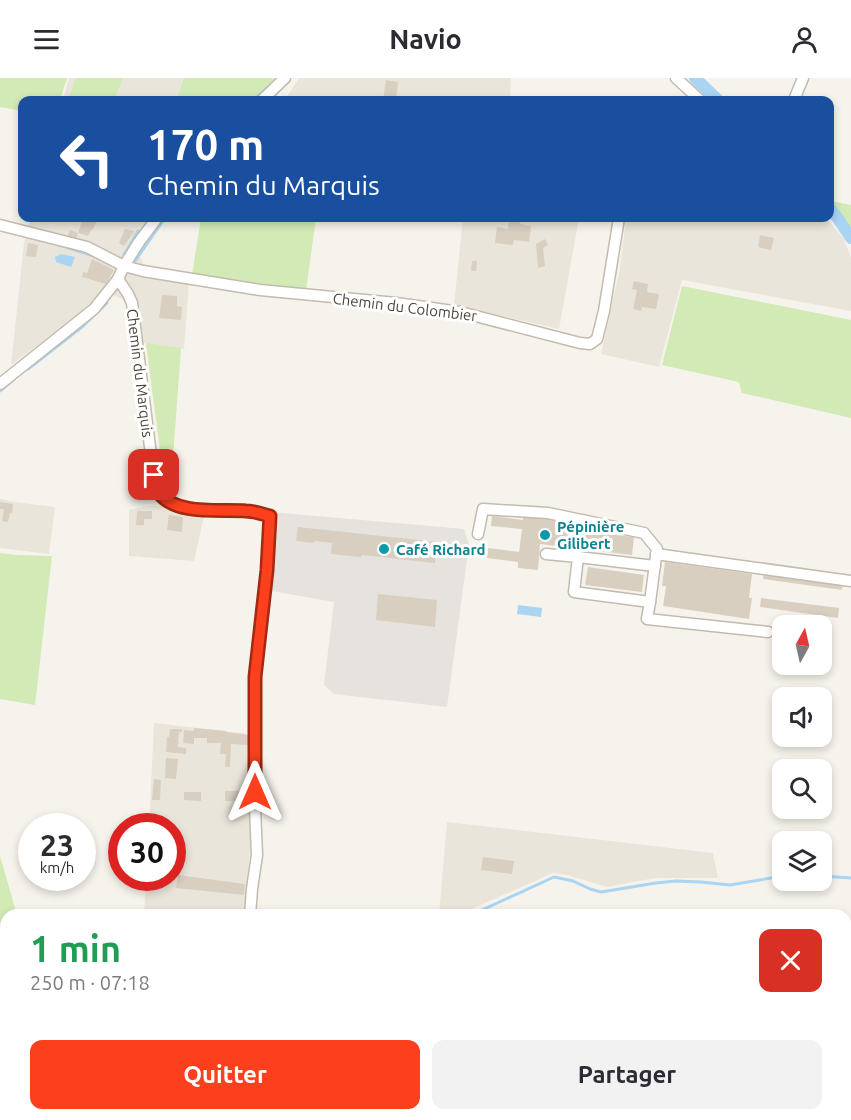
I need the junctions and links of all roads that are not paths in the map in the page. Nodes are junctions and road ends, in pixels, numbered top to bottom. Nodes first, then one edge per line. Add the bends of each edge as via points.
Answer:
1 (285, 78) edge
2 (676, 78) edge
3 (803, 78) edge
4 (266, 96) edge
5 (696, 96) edge
6 (796, 96) edge
7 (154, 222) edge
8 (618, 222) edge
9 (0, 225) edge
10 (124, 266) junction
11 (118, 279) junction
12 (0, 384) edge
13 (478, 534) dead end
14 (546, 554) dead end
15 (656, 554) junction
16 (578, 557) junction
17 (655, 566) junction
18 (851, 580) edge
19 (650, 602) junction
20 (768, 632) dead end
21 (250, 909) edge

1 - 4 street
2 - 5 street
3 - 6 street
7 - 10 street
8 - 10 street, Chemin du Colombier via 604,311 597,339 590,344 460,312 260,290
9 - 10 street via 87,247
10 - 11 street
11 - 12 street via 94,309
11 - 21 street, Chemin du Marquis via 132,303 158,492 182,508 249,511 270,516 255,677 257,855
13 - 15 street via 483,508 548,513 644,533 657,549
14 - 16 street
15 - 17 street
15 - 18 street
16 - 17 street
16 - 19 street via 574,592
17 - 19 street
19 - 20 street via 647,619

